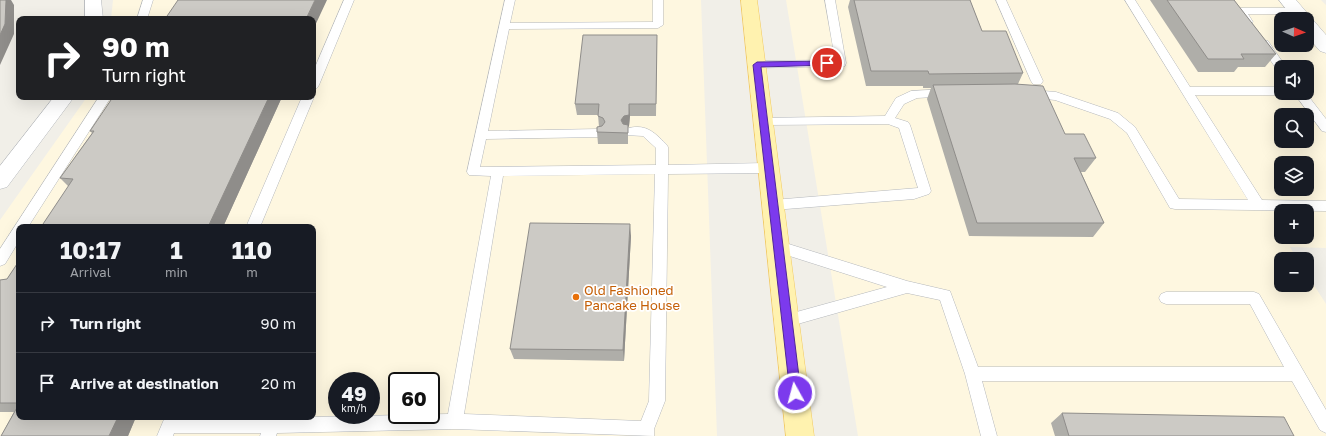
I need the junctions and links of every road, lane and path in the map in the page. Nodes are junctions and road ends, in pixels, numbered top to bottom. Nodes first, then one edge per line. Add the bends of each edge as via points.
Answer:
1 (92, 0) edge
2 (148, 0) edge
3 (349, 0) edge
4 (510, 0) edge
5 (658, 0) edge
6 (749, 0) edge
7 (830, 0) edge
8 (1001, 0) edge
9 (1130, 0) edge
10 (1278, 12) edge
11 (94, 16) edge
12 (143, 16) edge
13 (504, 26) junction
14 (1314, 33) edge
15 (1326, 47) edge
16 (1276, 60) edge
17 (757, 65) junction
18 (316, 78) edge
19 (1037, 81) dead end
20 (1186, 91) junction
21 (1274, 91) edge
22 (961, 93) edge
23 (1021, 93) edge
24 (62, 100) edge
25 (102, 100) edge
26 (307, 100) edge
27 (1305, 100) edge
28 (888, 120) junction
29 (764, 121) junction
30 (1326, 128) edge
31 (629, 132) edge
32 (599, 133) edge
33 (481, 135) junction
34 (769, 168) junction
35 (662, 169) junction
36 (498, 172) junction
37 (0, 181) edge
38 (773, 205) junction
39 (1258, 205) junction
40 (1326, 206) edge
41 (23, 224) edge
42 (254, 224) edge
43 (16, 235) edge
44 (779, 247) junction
45 (0, 260) edge
46 (907, 287) junction
47 (1166, 298) dead end
48 (787, 321) junction
49 (973, 374) junction
50 (1296, 374) junction
51 (455, 421) junction
52 (1326, 425) edge
53 (169, 426) edge
54 (270, 430) edge
55 (646, 433) edge
56 (800, 436) edge
57 (990, 436) edge

1 - 11 street
2 - 12 lane
3 - 18 lane
4 - 13 lane
5 - 13 lane via 658,25
6 - 17 main road
7 - 17 lane via 841,63
8 - 19 lane
9 - 20 lane
10 - 16 lane via 1238,8
13 - 33 lane
14 - 15 street
17 - 29 main road
20 - 21 lane
20 - 39 lane
22 - 28 lane via 915,94 900,101
23 - 39 lane via 1056,96 1114,116 1131,130 1175,204
24 - 37 street
25 - 41 lane
26 - 42 lane
27 - 30 lane
28 - 29 lane
28 - 38 lane via 904,126 925,191
29 - 34 main road
31 - 35 lane via 646,132 662,146
32 - 33 lane
33 - 36 lane via 473,172
34 - 35 lane
34 - 38 main road
35 - 36 lane
35 - 55 lane via 657,401
36 - 51 lane
38 - 44 main road
39 - 40 lane
43 - 45 lane
44 - 46 lane
44 - 48 main road
46 - 48 lane
46 - 49 lane via 945,295
47 - 50 lane via 1254,298
48 - 56 main road
49 - 50 lane
49 - 57 lane
50 - 52 lane
51 - 54 lane
51 - 55 lane
53 - 54 lane

